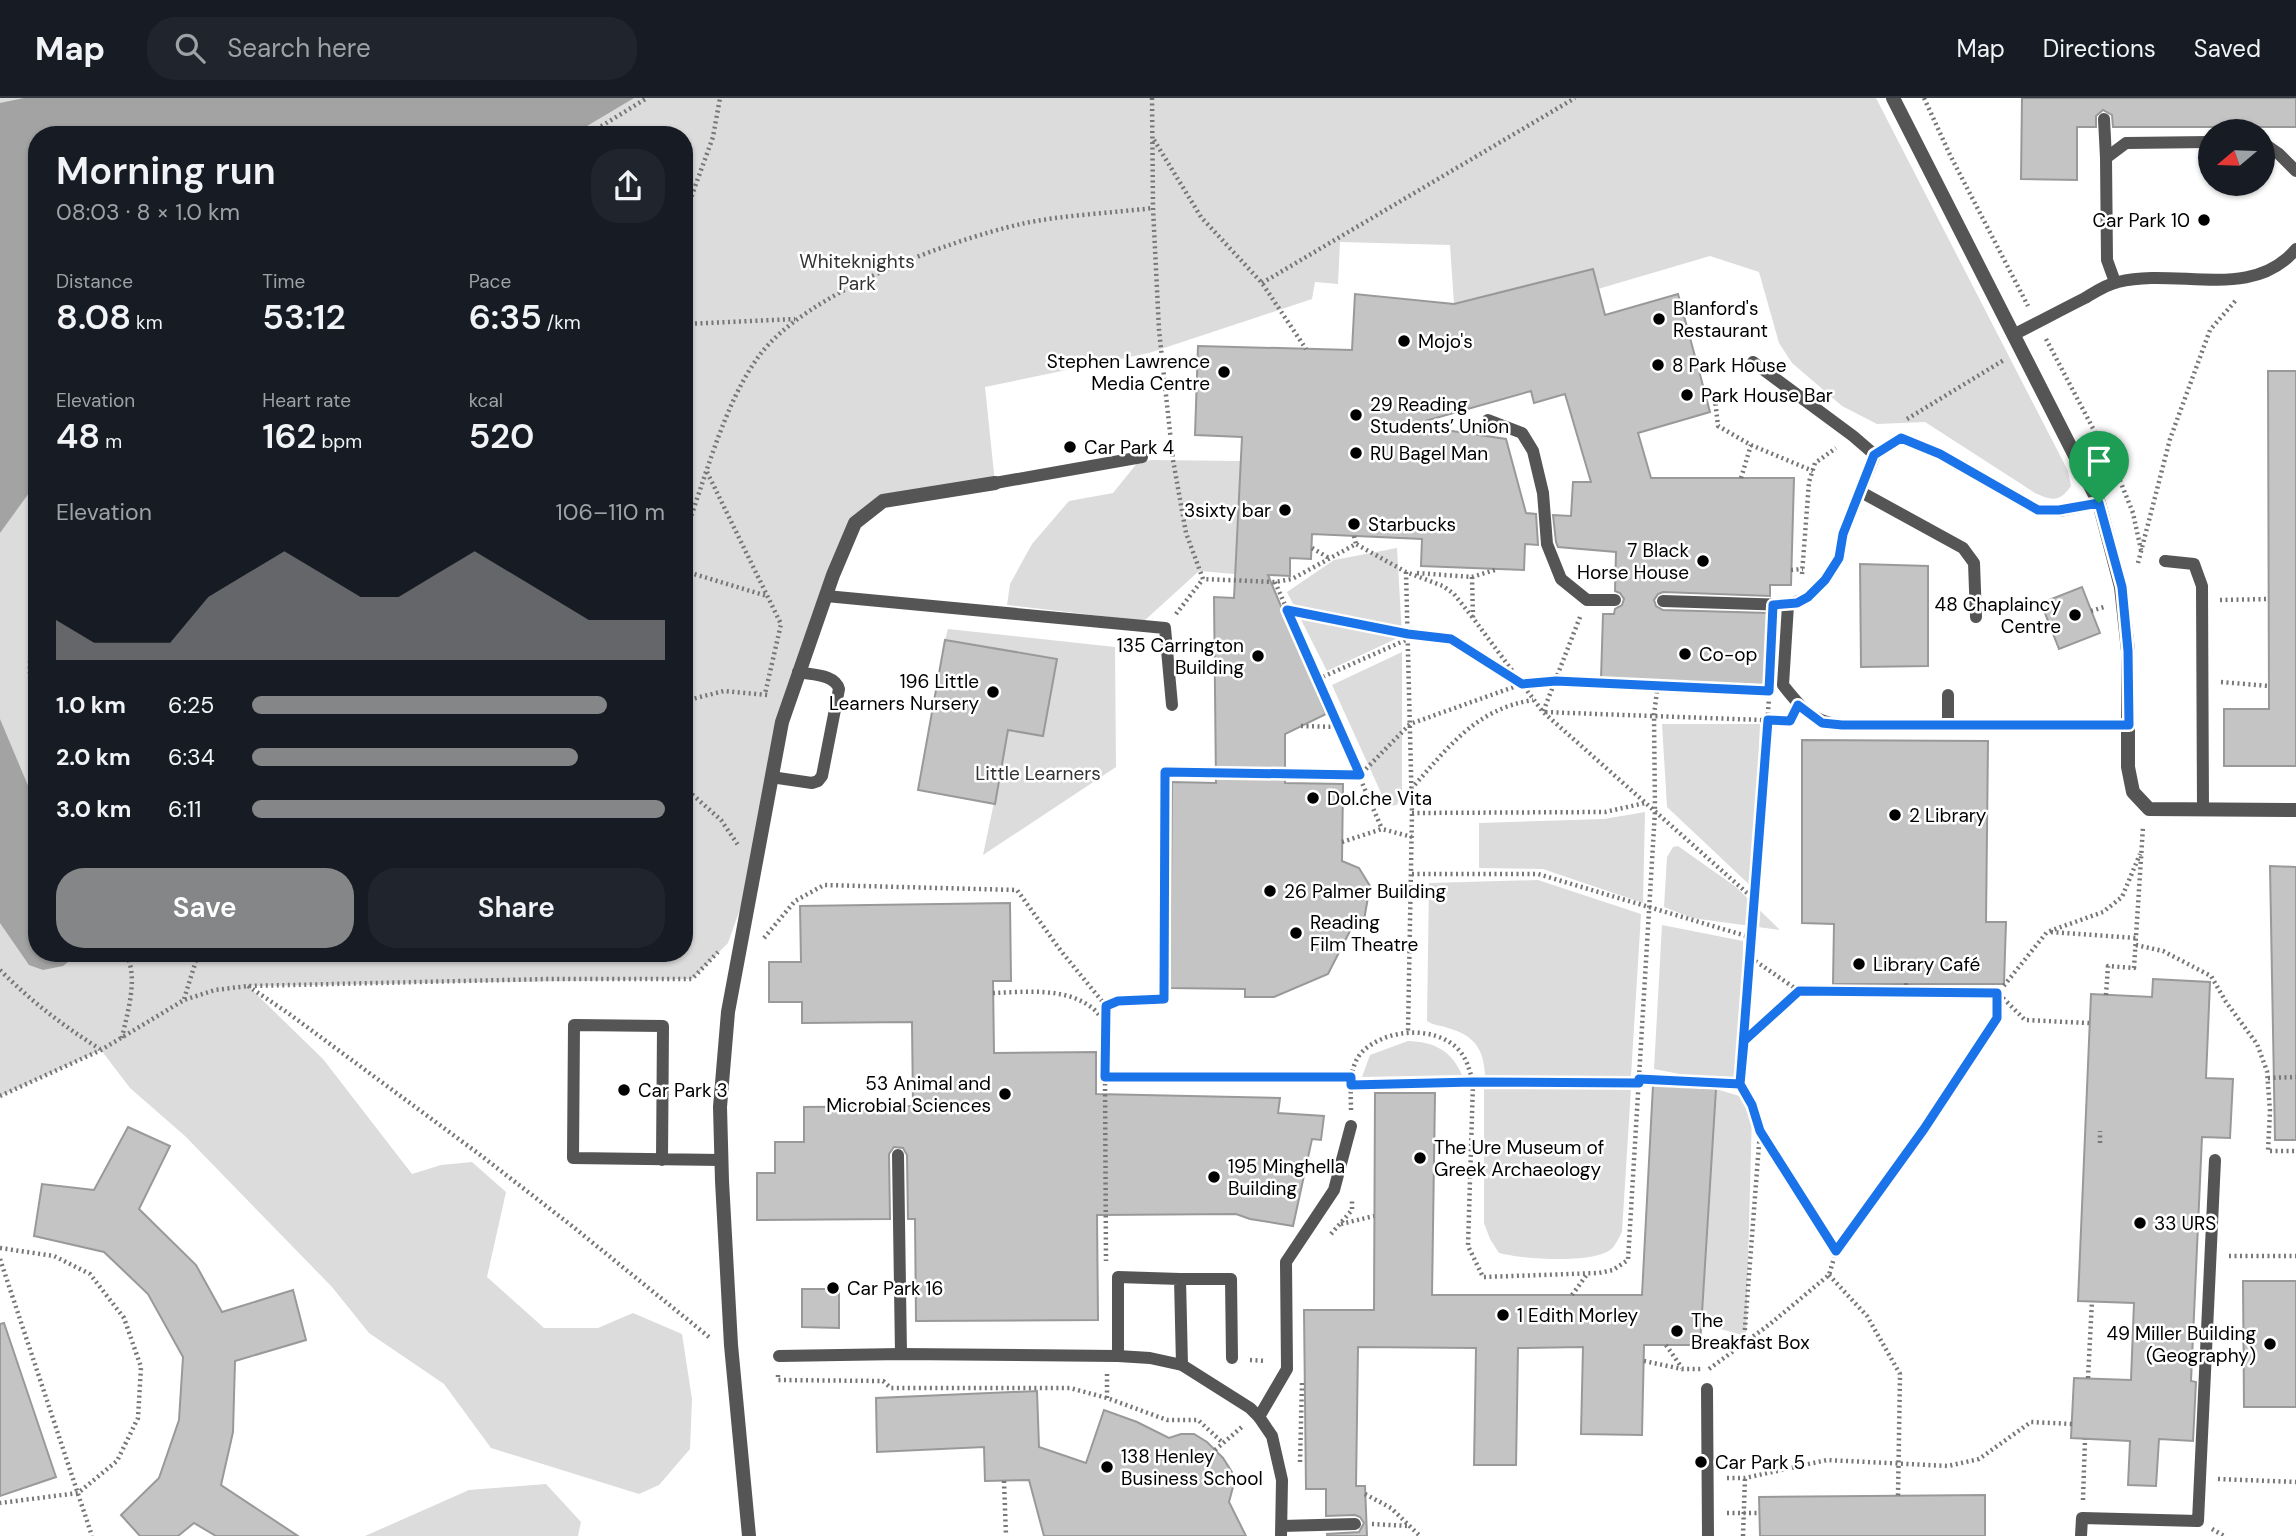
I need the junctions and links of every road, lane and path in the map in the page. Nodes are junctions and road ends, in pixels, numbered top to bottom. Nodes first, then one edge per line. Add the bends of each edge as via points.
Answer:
1 (648, 98) edge
2 (720, 98) edge
3 (1152, 98) edge
4 (1575, 98) edge
5 (1893, 98) edge
6 (2104, 119) dead end
7 (602, 126) edge
8 (1154, 139) junction
9 (2198, 142) edge
10 (2275, 151) edge
11 (2106, 158) junction
12 (2296, 171) edge
13 (693, 192) edge
14 (1153, 208) junction
15 (2296, 249) edge
16 (2115, 282) junction
17 (1262, 283) junction
18 (2232, 306) dead end
19 (796, 319) junction
20 (693, 324) edge
21 (2013, 334) junction
22 (1306, 349) dead end
23 (1752, 362) dead end
24 (1705, 393) dead end
25 (1488, 420) dead end
26 (1751, 445) junction
27 (1874, 455) junction
28 (1142, 457) dead end
29 (1813, 471) dead end
30 (707, 472) junction
31 (1741, 478) dead end
32 (995, 483) joint
33 (1861, 492) junction
34 (2099, 503) junction
35 (693, 511) edge
36 (1354, 536) dead end
37 (1356, 544) junction
38 (1312, 548) dead end
39 (2142, 551) dead end
40 (1329, 558) junction
41 (2165, 561) dead end
42 (1498, 569) dead end
43 (1803, 569) dead end
44 (1791, 570) dead end
45 (1406, 572) junction
46 (693, 574) edge
47 (1472, 577) junction
48 (1203, 579) junction
49 (1275, 582) junction
50 (767, 596) junction
51 (825, 596) junction
52 (2268, 599) dead end
53 (1587, 600) junction
54 (1615, 600) dead end
55 (2202, 600) junction
56 (1663, 601) dead end
57 (1788, 605) junction
58 (1287, 610) junction
59 (1976, 617) dead end
60 (1472, 618) junction
61 (1165, 628) junction
62 (1408, 637) junction
63 (798, 672) junction
64 (1318, 679) junction
65 (1556, 681) junction
66 (2223, 682) dead end
67 (1522, 684) junction
68 (1657, 684) junction
69 (2269, 686) dead end
70 (765, 694) junction
71 (1948, 695) dead end
72 (693, 699) edge
73 (1534, 700) junction
74 (789, 701) junction
75 (1172, 705) dead end
76 (1798, 705) junction
77 (1543, 712) junction
78 (1654, 715) junction
79 (1768, 720) junction
80 (1409, 724) junction
81 (1948, 725) junction
82 (2129, 725) junction
83 (1301, 726) dead end
84 (1338, 727) junction
85 (1360, 775) junction
86 (771, 777) junction
87 (1411, 790) junction
88 (693, 795) edge
89 (1646, 803) junction
90 (2203, 810) junction
91 (2296, 810) edge
92 (1655, 811) junction
93 (1412, 813) junction
94 (2143, 821) dead end
95 (1382, 829) junction
96 (1412, 837) junction
97 (1342, 842) dead end
98 (2141, 850) junction
99 (754, 870) junction
100 (1412, 874) junction
101 (1756, 901) junction
102 (1647, 908) junction
103 (2047, 932) junction
104 (1753, 938) junction
105 (2137, 938) junction
106 (761, 942) dead end
107 (2136, 946) junction
108 (719, 952) dead end
109 (1751, 958) junction
110 (129, 962) edge
111 (196, 962) edge
112 (0, 970) edge
113 (1906, 983) dead end
114 (248, 986) junction
115 (1799, 991) junction
116 (1906, 992) junction
117 (993, 993) dead end
118 (1997, 993) junction
119 (2106, 995) dead end
120 (184, 1000) junction
121 (1106, 1006) junction
122 (2089, 1023) dead end
123 (1106, 1025) junction
124 (1408, 1032) junction
125 (122, 1038) junction
126 (1744, 1041) junction
127 (101, 1050) junction
128 (1105, 1077) junction
129 (1351, 1077) junction
130 (2296, 1077) edge
131 (2267, 1078) junction
132 (1639, 1081) junction
133 (1473, 1082) junction
134 (1740, 1084) junction
135 (1351, 1085) junction
136 (0, 1096) edge
137 (1351, 1126) joint
138 (1760, 1131) junction
139 (2100, 1132) dead end
140 (2100, 1143) dead end
141 (2296, 1152) edge
142 (898, 1155) dead end
143 (662, 1160) junction
144 (721, 1160) junction
145 (2216, 1160) dead end
146 (1374, 1216) dead end
147 (1340, 1224) dead end
148 (0, 1248) edge
149 (1836, 1251) junction
150 (2211, 1256) junction
151 (2296, 1256) edge
152 (0, 1259) edge
153 (1106, 1264) dead end
154 (1589, 1272) junction
155 (1829, 1275) junction
156 (1180, 1279) junction
157 (1572, 1295) dead end
158 (2092, 1301) dead end
159 (1744, 1342) junction
160 (718, 1344) dead end
161 (1665, 1345) dead end
162 (901, 1354) junction
163 (779, 1356) joint
164 (1118, 1356) junction
165 (1232, 1358) dead end
166 (1644, 1361) dead end
167 (1182, 1364) junction
168 (1682, 1369) junction
169 (1119, 1371) dead end
170 (2088, 1378) dead end
171 (1302, 1380) dead end
172 (1707, 1389) dead end
173 (1107, 1398) junction
174 (1259, 1417) junction
175 (1236, 1423) dead end
176 (2072, 1424) dead end
177 (1247, 1439) dead end
178 (2085, 1439) dead end
179 (1215, 1450) dead end
180 (1899, 1464) junction
181 (1300, 1472) dead end
182 (1745, 1478) junction
183 (2200, 1478) junction
184 (1004, 1481) dead end
185 (1708, 1481) junction
186 (2296, 1482) edge
187 (78, 1493) junction
188 (1365, 1494) dead end
189 (1898, 1496) dead end
190 (0, 1503) edge
191 (1726, 1513) dead end
192 (1743, 1513) junction
193 (1759, 1513) dead end
194 (2082, 1518) junction
195 (1361, 1523) joint
196 (1410, 1526) junction
197 (1281, 1531) edge
198 (92, 1536) edge
199 (749, 1536) edge
200 (1006, 1536) edge
201 (1420, 1536) edge
202 (1708, 1536) edge
203 (1743, 1536) edge
204 (2081, 1536) edge

1 - 7 path
2 - 13 path via 713,137
3 - 8 path
4 - 17 path
5 - 21 street
6 - 11 lane
8 - 14 path
8 - 17 path via 1201,217
9 - 11 lane via 2126,143
10 - 12 lane
11 - 16 lane via 2107,260
14 - 19 path via 1023,224 951,244 828,299
14 - 48 path via 1159,330 1173,460 1186,533
15 - 16 lane via 2284,263 2262,275
16 - 21 lane
17 - 22 path
18 - 39 path via 2210,330 2170,439
19 - 20 path
19 - 30 path via 773,338 741,384
21 - 34 street
23 - 27 lane
24 - 26 path via 1714,391 1718,425
25 - 53 lane via 1522,433 1533,452 1543,493 1547,544 1561,579
26 - 29 path
26 - 31 path
27 - 33 lane
27 - 34 lane via 1901,438 1940,454 2038,510
28 - 32 lane
30 - 35 path
30 - 50 path
32 - 51 street via 883,501 855,523
33 - 57 lane via 1843,534 1839,558 1825,580 1808,597
33 - 59 lane via 1963,548 1974,563
34 - 82 street via 2122,587
36 - 37 path
37 - 40 path
37 - 45 path
38 - 40 path
40 - 49 path via 1292,579
41 - 55 lane via 2194,564
42 - 47 path
43 - 44 path
45 - 47 path
45 - 60 path via 1443,586
45 - 62 path
46 - 50 path
47 - 60 path
48 - 49 path
48 - 61 path
49 - 58 path
50 - 70 path via 781,624
51 - 61 lane
51 - 63 street
52 - 55 path
53 - 54 lane
53 - 65 path
55 - 90 lane
56 - 57 lane
57 - 76 lane via 1783,685
58 - 62 path
58 - 64 path
60 - 67 path
61 - 75 lane
62 - 64 path
62 - 67 path via 1451,639
62 - 80 path
63 - 74 street
63 - 86 lane via 831,678 838,684 822,776 811,783
64 - 84 path
65 - 67 path
65 - 68 path
65 - 77 path
66 - 69 path
67 - 73 path
67 - 80 path
68 - 78 path
68 - 79 path via 1769,691
70 - 72 path via 724,691
70 - 74 path
71 - 81 lane
73 - 77 path
73 - 87 path via 1514,703 1480,719
74 - 86 street
76 - 79 path via 1790,721
76 - 81 lane via 1822,723
77 - 78 path
77 - 89 path
78 - 79 path
78 - 92 path
79 - 101 path
80 - 85 path
80 - 87 path
81 - 82 lane
82 - 90 street via 2128,767 2133,792 2150,809
83 - 84 path
84 - 85 path
85 - 95 path
85 - 121 path via 1165,772 1164,999 1118,1001
86 - 99 street
87 - 93 path
88 - 99 path via 721,820
89 - 92 path
89 - 93 path via 1605,812
90 - 91 street
92 - 101 path
92 - 102 path
93 - 96 path
94 - 98 path
95 - 96 path
95 - 97 path
96 - 100 path
98 - 103 path via 2122,897 2103,912
98 - 105 path
99 - 144 street via 728,1012 720,1107
100 - 102 path via 1538,874
100 - 124 path
101 - 104 path
102 - 104 path
102 - 132 path
103 - 105 path
103 - 118 path
104 - 109 path
105 - 107 path
106 - 121 path via 795,901 824,885 1017,890
107 - 119 path via 2134,968 2108,966
107 - 131 path via 2163,951 2211,976 2257,1044
108 - 114 path via 692,979
109 - 115 path
109 - 126 path
110 - 125 path
111 - 120 path
112 - 127 path via 48,1015
113 - 116 path
114 - 120 path
114 - 160 path via 562,1218
115 - 116 path
115 - 126 path
116 - 118 path
117 - 123 path via 1071,997 1094,1008
118 - 122 path via 2025,1020
118 - 149 path via 1997,1018
120 - 125 path
121 - 123 path
123 - 128 path
124 - 129 path via 1375,1043 1361,1054
124 - 133 path via 1434,1036 1455,1046 1468,1062
125 - 127 path
126 - 134 path
127 - 136 path
128 - 129 path
128 - 153 path
129 - 135 path
130 - 131 path
131 - 141 path via 2267,1151
132 - 133 path
132 - 134 path
132 - 154 path via 1628,1261 1613,1270
133 - 135 path
133 - 154 path via 1468,1246 1483,1277
134 - 138 path
135 - 137 path
137 - 174 lane via 1334,1190 1286,1262 1287,1369
138 - 149 path
138 - 159 path
139 - 140 path
142 - 162 lane
143 - 143 lane via 573,1158 574,1025 663,1026
143 - 144 lane
144 - 199 street
145 - 150 lane
146 - 147 path
148 - 187 path via 54,1256 90,1274 124,1318 141,1367 138,1418 117,1461
149 - 155 path
150 - 151 path
150 - 183 lane
152 - 187 path
154 - 157 path
155 - 159 path
155 - 180 path via 1867,1316 1900,1374
156 - 164 lane via 1118,1278
156 - 165 lane via 1231,1279
156 - 167 lane
158 - 170 path
159 - 168 path via 1708,1370
161 - 168 path
162 - 163 lane
162 - 164 lane
163 - 173 path via 778,1380 883,1381 891,1388 1070,1388
164 - 167 lane
166 - 168 path
167 - 174 lane
169 - 173 path via 1107,1370
171 - 181 path
172 - 185 lane
173 - 179 path via 1167,1420 1198,1420 1223,1443
174 - 197 lane via 1272,1436 1282,1480
175 - 177 path
176 - 180 path via 2031,1422 1979,1459 1948,1466
178 - 194 path
180 - 182 path via 1827,1460
180 - 189 path
182 - 185 path
182 - 192 path
183 - 186 path
183 - 194 lane via 2198,1521
184 - 200 path
185 - 202 lane
187 - 190 path
187 - 198 path
188 - 196 path via 1391,1508
191 - 192 path
192 - 193 path
192 - 203 path
194 - 204 lane
195 - 196 path
195 - 197 lane
196 - 201 path

